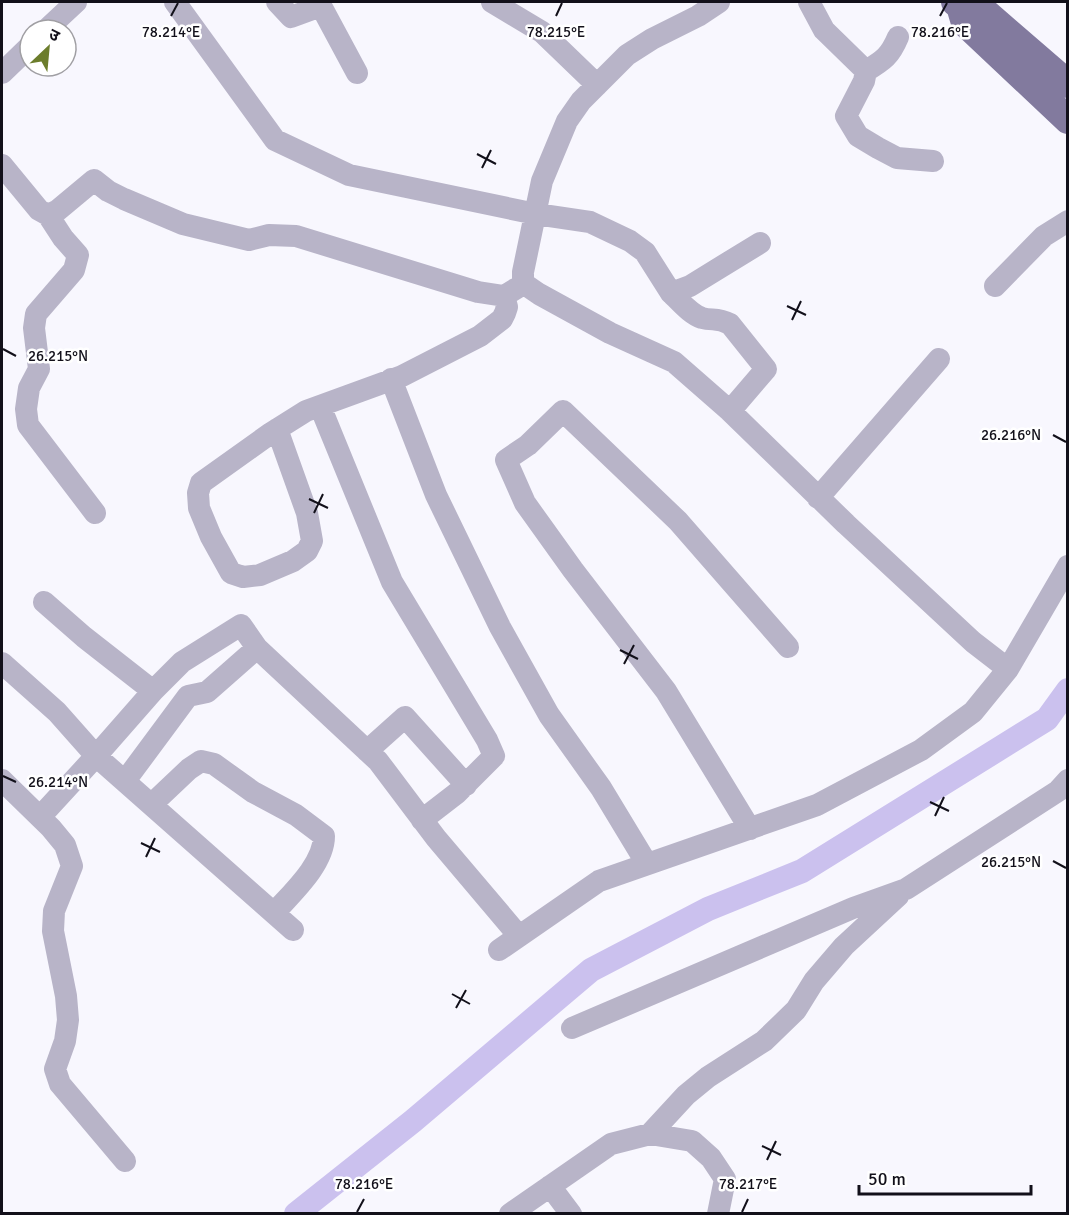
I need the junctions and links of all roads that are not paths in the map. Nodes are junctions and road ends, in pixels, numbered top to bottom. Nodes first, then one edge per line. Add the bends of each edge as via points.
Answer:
1 (76, 2) edge
2 (175, 2) edge
3 (278, 2) edge
4 (492, 2) edge
5 (719, 2) edge
6 (809, 2) edge
7 (957, 4) edge
8 (59, 18) edge
9 (898, 37) dead end
10 (18, 58) edge
11 (866, 71) junction
12 (2, 73) edge
13 (357, 73) dead end
14 (1068, 84) edge
15 (597, 85) junction
16 (1068, 120) edge
17 (933, 161) dead end
18 (2, 165) edge
19 (536, 214) junction
20 (48, 215) junction
21 (1068, 221) edge
22 (760, 243) dead end
23 (523, 283) junction
24 (995, 286) dead end
25 (671, 293) junction
26 (504, 296) junction
27 (939, 359) dead end
28 (392, 380) junction
29 (320, 406) junction
30 (730, 411) junction
31 (277, 429) junction
32 (818, 498) junction
33 (95, 513) dead end
34 (1068, 567) edge
35 (44, 602) dead end
36 (788, 647) dead end
37 (257, 648) junction
38 (2, 663) edge
39 (1008, 669) junction
40 (153, 691) junction
41 (367, 751) junction
42 (96, 756) junction
43 (2, 780) edge
44 (1068, 780) edge
45 (125, 781) junction
46 (466, 784) junction
47 (152, 804) junction
48 (40, 817) junction
49 (422, 820) junction
50 (750, 829) junction
51 (647, 864) junction
52 (906, 888) junction
53 (274, 913) junction
54 (293, 930) dead end
55 (519, 936) junction
56 (499, 950) dead end
57 (572, 1028) dead end
58 (650, 1134) junction
59 (125, 1161) dead end
60 (550, 1186) junction
61 (569, 1213) edge
62 (510, 1214) edge
63 (718, 1214) edge

1 - 8 street
2 - 19 street via 275,140 349,175
3 - 13 street via 291,17 321,6
4 - 15 street via 542,32
5 - 15 street via 627,55
6 - 11 street via 824,30
7 - 14 main road via 978,6
7 - 16 main road via 965,23
9 - 11 street via 884,60
10 - 12 street
11 - 17 street via 846,116 858,136 897,158
15 - 19 street via 567,120 542,181
18 - 20 street via 39,210
19 - 23 street
19 - 25 street via 590,222 630,241 645,252
20 - 26 street via 94,180 124,199 183,224 249,240 269,235 296,236 478,292
20 - 33 street via 78,255 74,270 36,314 39,369 29,388 28,425
21 - 24 street via 1044,236
22 - 25 street via 690,286
23 - 26 street
23 - 30 street via 610,333 674,362
25 - 30 street via 695,315 730,324 766,369
26 - 28 street via 507,307 502,319 480,336
27 - 32 street
28 - 29 street
28 - 51 street via 436,495 500,627 549,715 601,788
29 - 31 street
29 - 46 street via 392,582 494,756
30 - 32 street
31 - 31 street via 307,513 312,541 307,551 293,561 243,578 231,573 211,537 199,507 198,493 201,483
32 - 39 street
34 - 39 street
35 - 40 street
36 - 50 street via 678,521 563,411 506,460 525,503 666,691
37 - 40 street via 241,625 182,662
37 - 41 street
37 - 45 street via 207,692 188,696
38 - 42 street via 57,712
39 - 50 street via 973,712 921,750 817,805
40 - 42 street
41 - 46 street via 405,717
41 - 49 street
42 - 45 street
42 - 48 street
43 - 48 street
44 - 52 street via 1058,791
45 - 47 street
46 - 49 street
47 - 53 street
47 - 53 street via 201,761 214,764 324,836 318,862
48 - 59 street via 64,845 72,866 54,911 53,931 68,1020 55,1069 60,1084
49 - 55 street
50 - 51 street
51 - 55 street via 599,881
52 - 57 street
52 - 58 street via 844,946 796,1010 764,1041 708,1077
53 - 54 street
55 - 56 street
58 - 60 street via 611,1144
58 - 63 street via 692,1141 711,1158 725,1179
60 - 61 street
60 - 62 street

